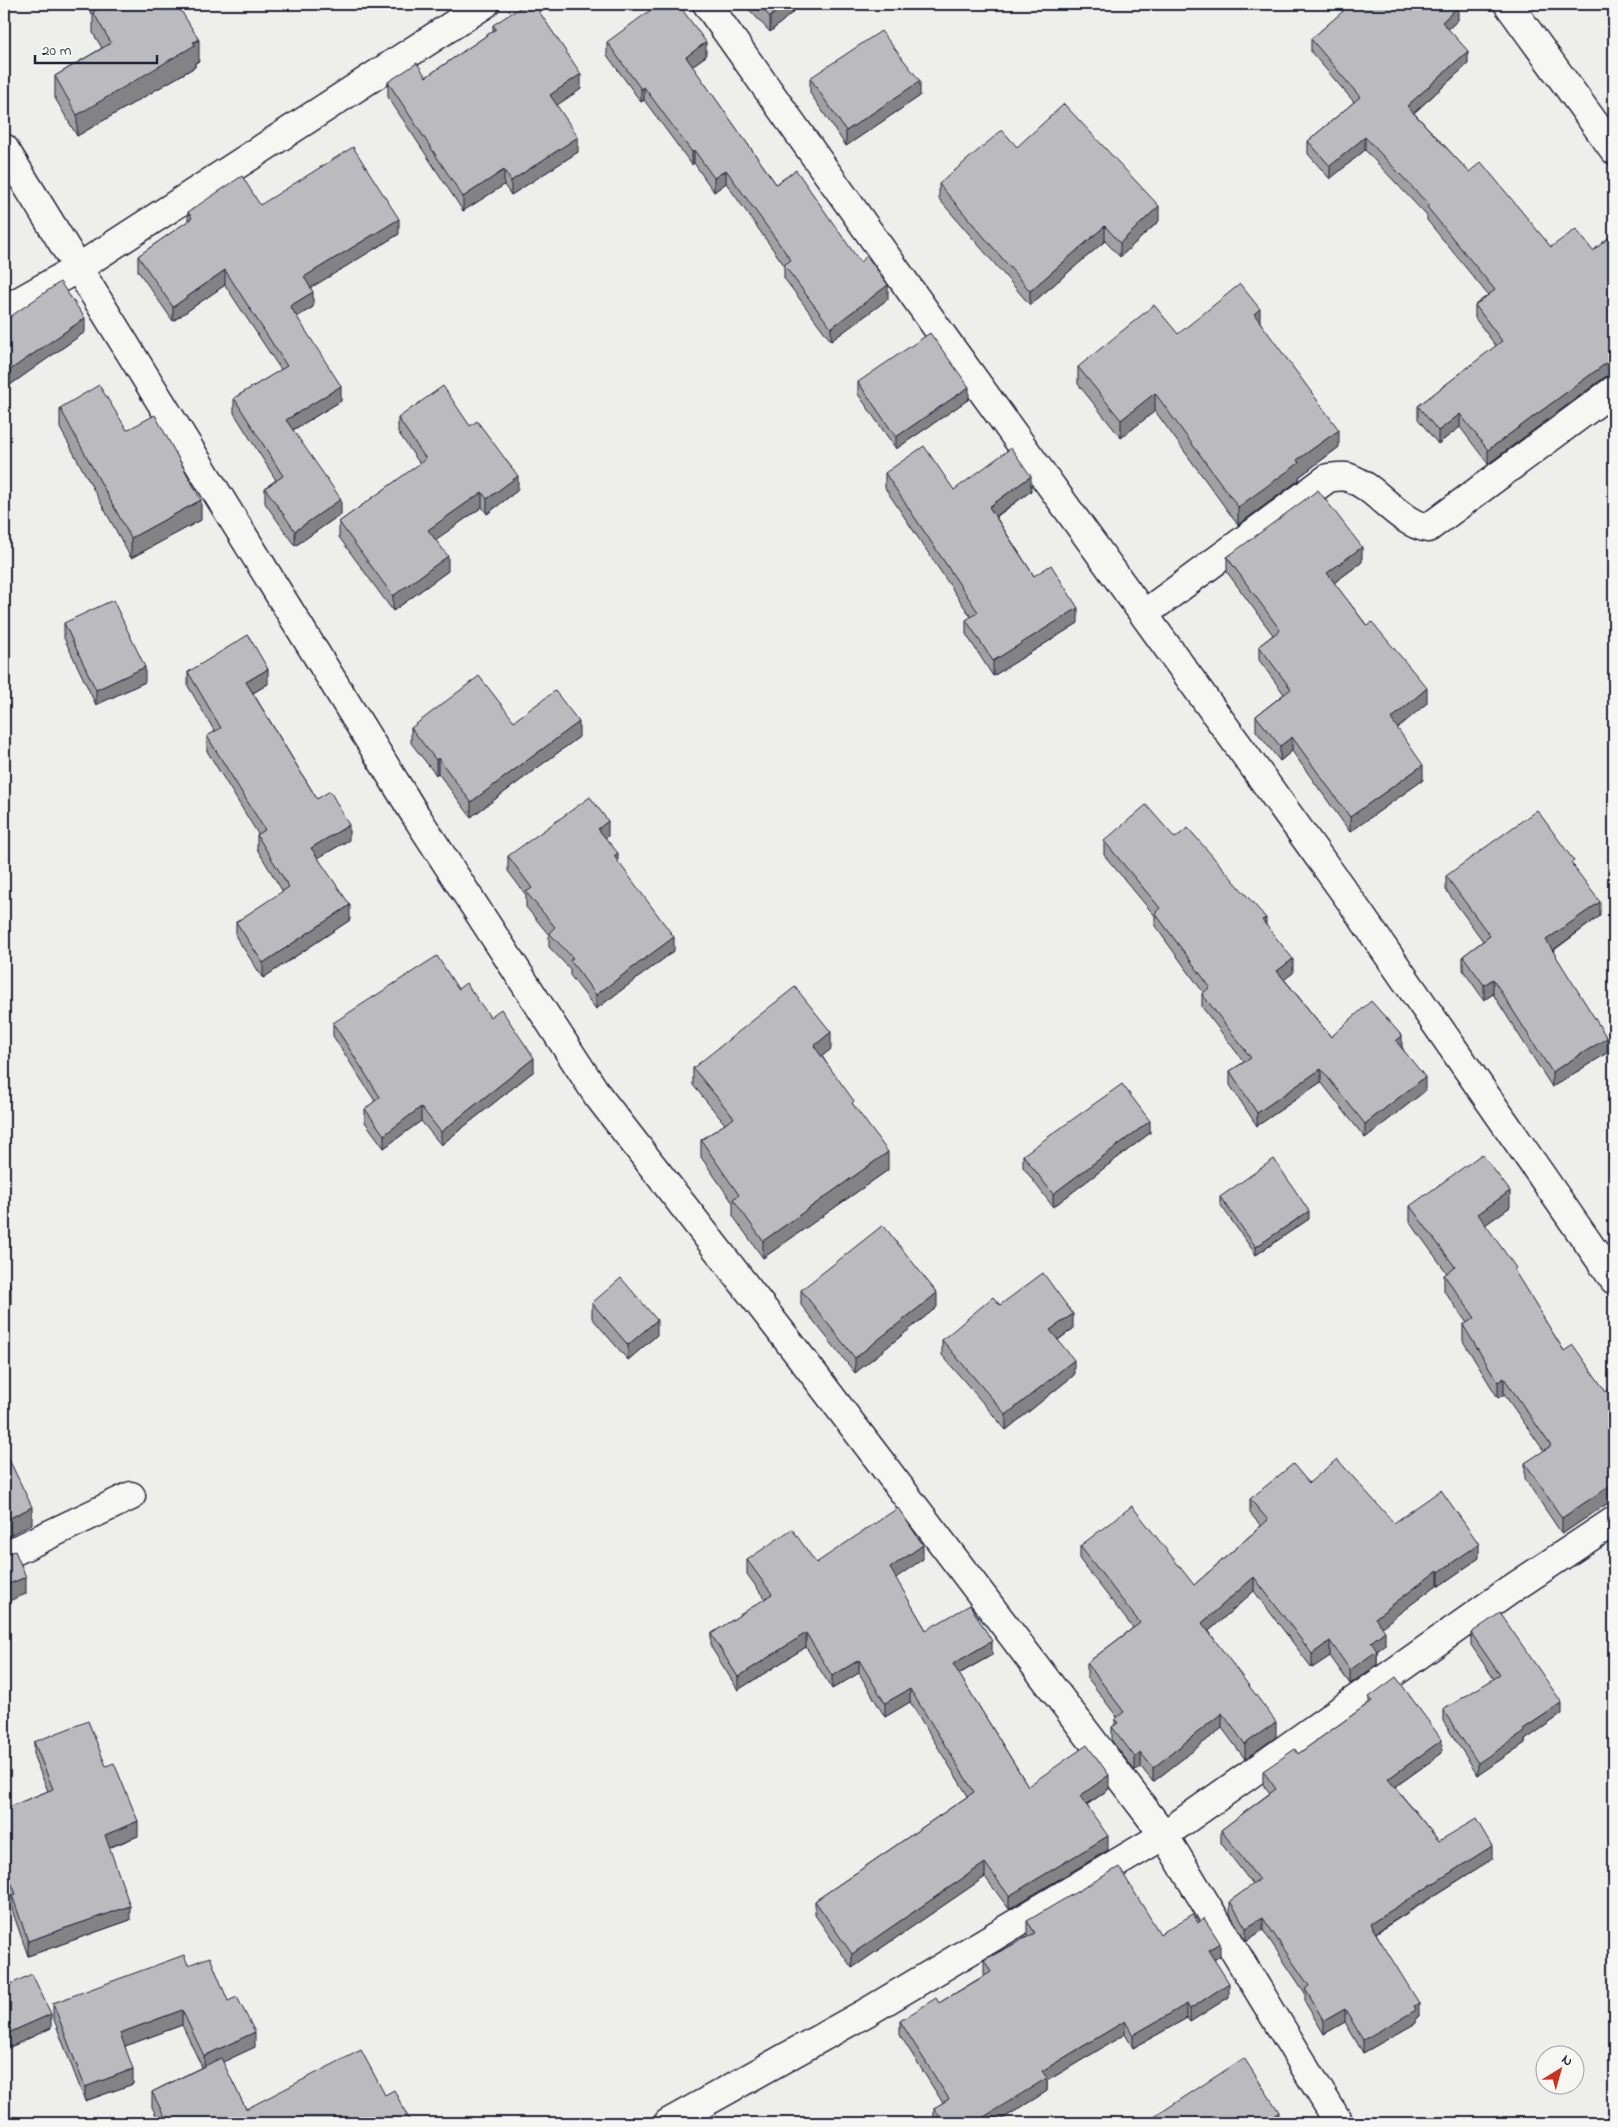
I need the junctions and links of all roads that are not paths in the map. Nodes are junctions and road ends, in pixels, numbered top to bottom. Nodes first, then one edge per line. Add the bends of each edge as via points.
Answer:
1 (485, 4) edge
2 (707, 4) edge
3 (1508, 4) edge
4 (4, 148) edge
5 (1614, 150) edge
6 (78, 268) junction
7 (4, 310) edge
8 (1614, 390) edge
9 (1144, 614) junction
10 (1614, 1280) edge
11 (130, 1496) dead end
12 (1614, 1521) edge
13 (4, 1556) edge
14 (1164, 1835) junction
15 (668, 2123) edge
16 (1339, 2123) edge

1 - 6 street
2 - 9 street
3 - 5 street
4 - 6 street
6 - 7 street
6 - 14 street via 416,816 598,1096
8 - 9 street via 1428,528 1414,526 1346,476 1328,478
9 - 10 street via 1350,900
11 - 13 street
12 - 14 street via 1516,1586
14 - 15 street via 869,2012
14 - 16 street

